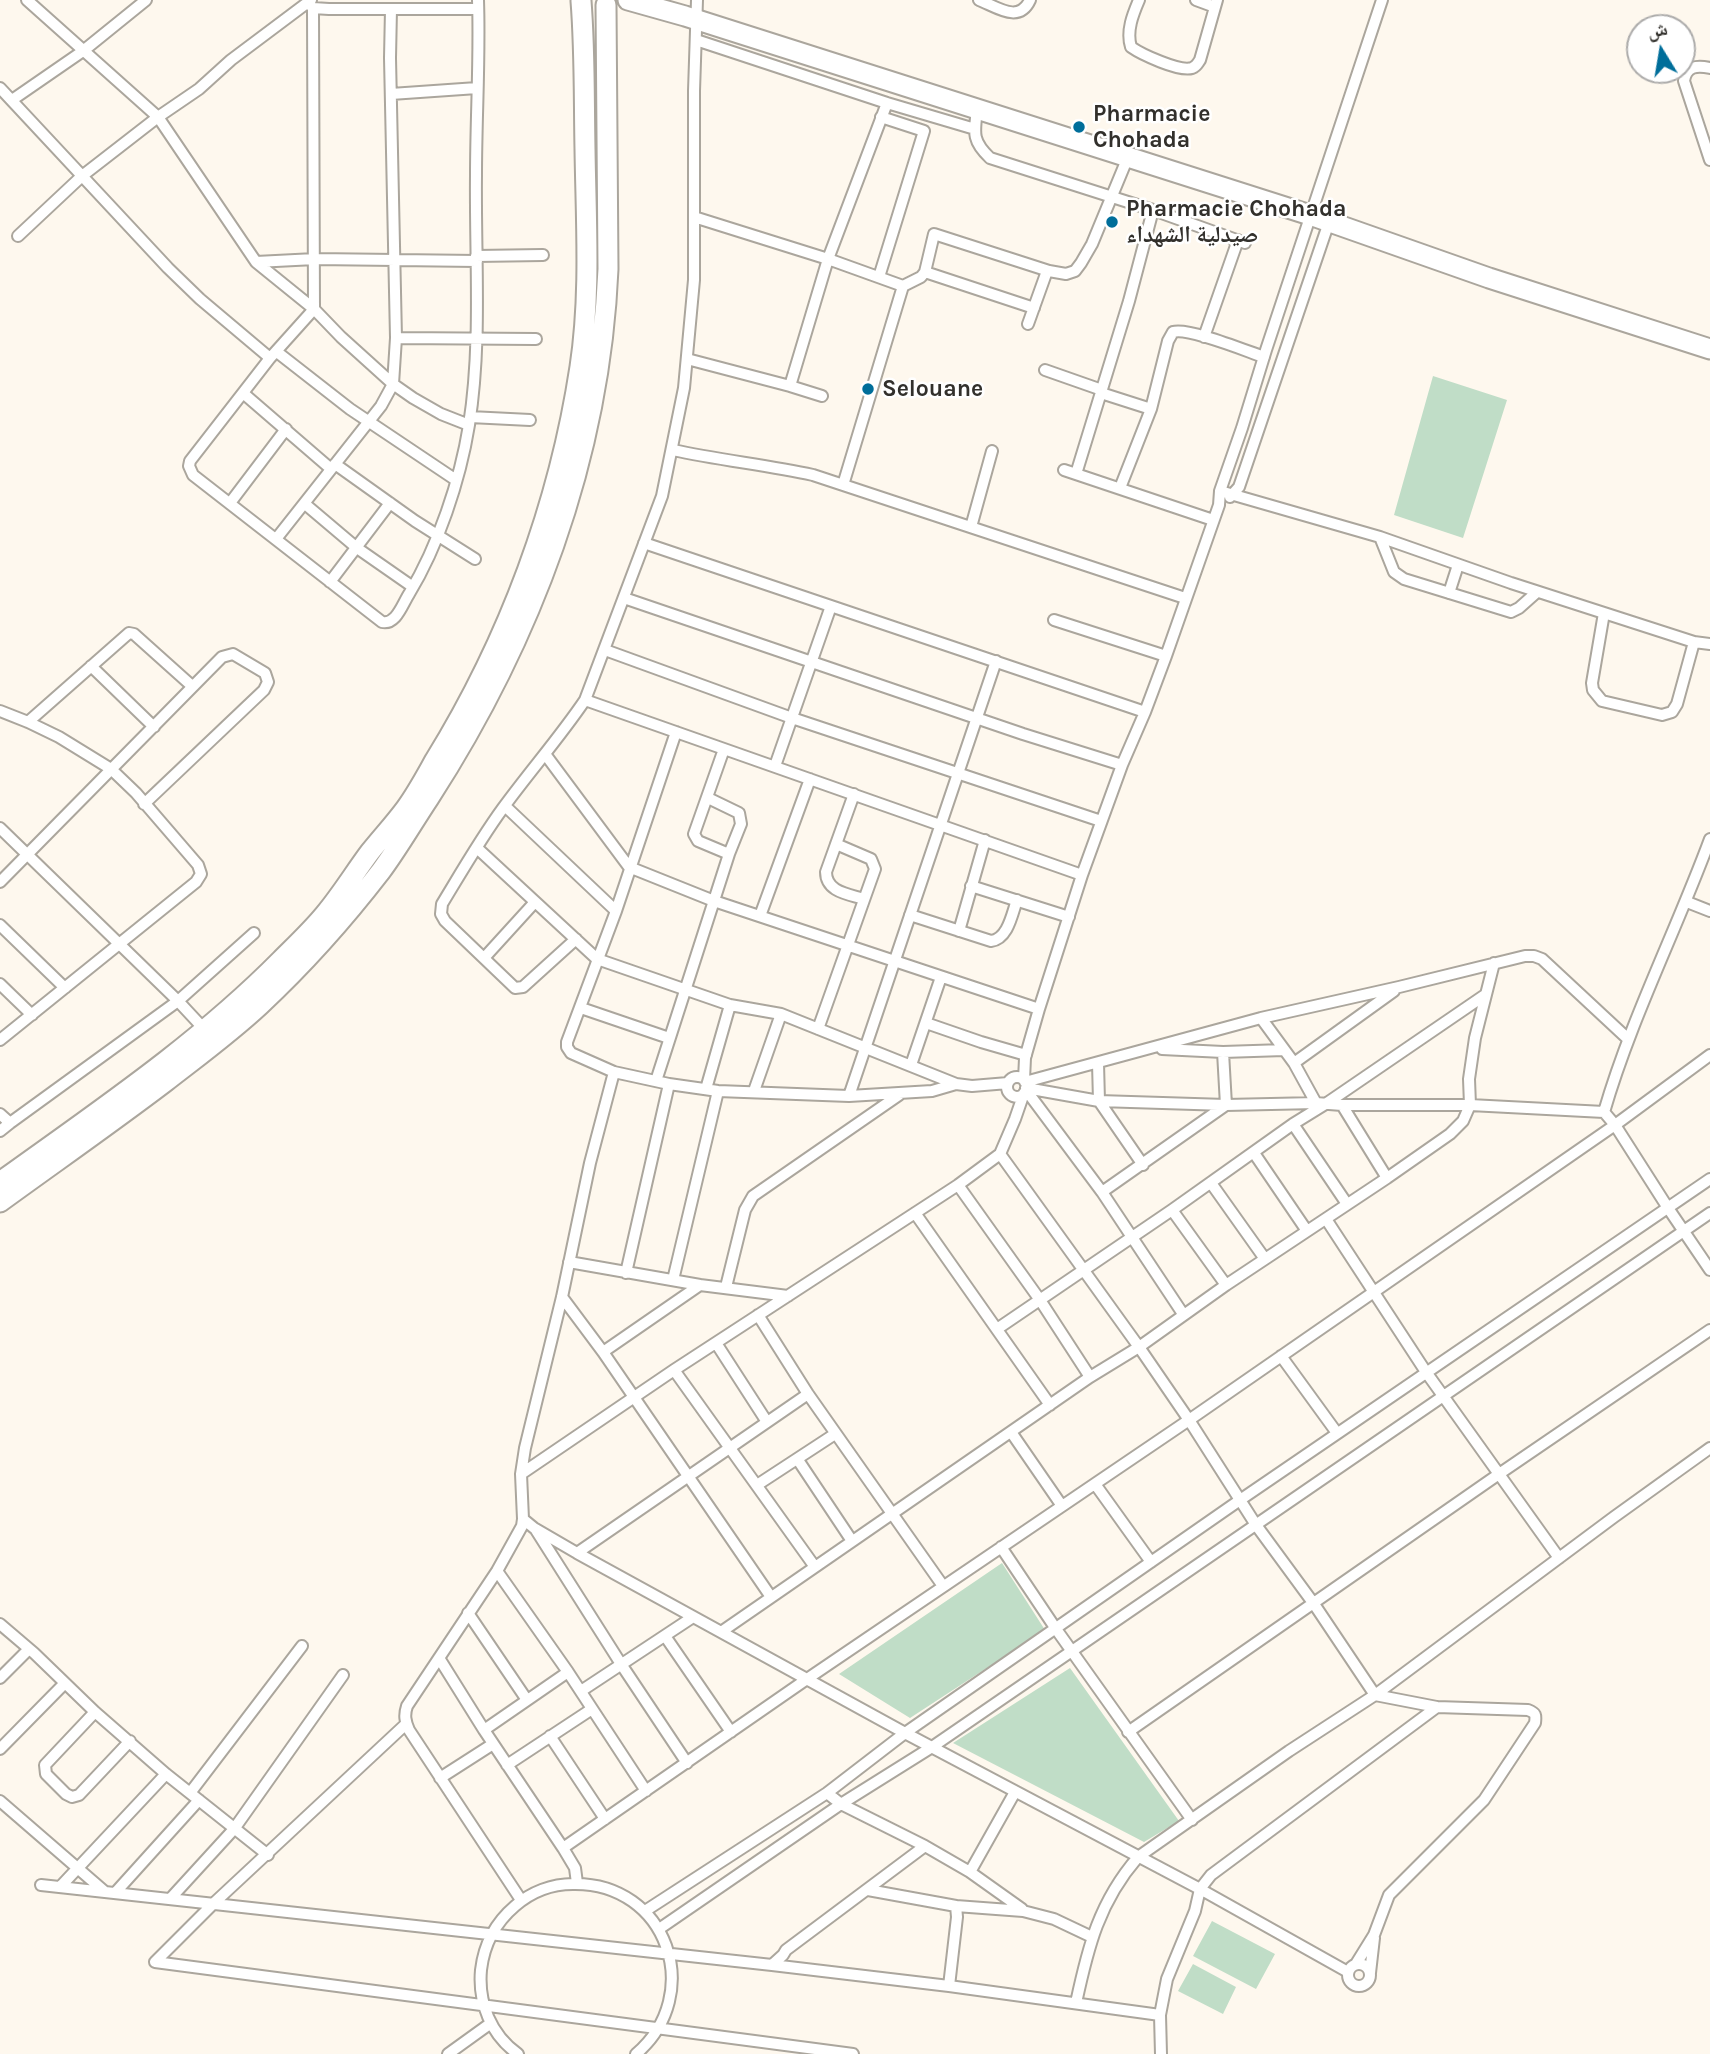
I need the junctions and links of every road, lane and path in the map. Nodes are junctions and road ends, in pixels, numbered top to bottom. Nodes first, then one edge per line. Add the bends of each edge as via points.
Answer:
1 (27, 0) edge
2 (146, 0) edge
3 (628, 0) edge
4 (662, 0) edge
5 (979, 0) edge
6 (1030, 0) edge
7 (1139, 0) edge
8 (1196, 0) edge
9 (580, 1) edge
10 (1380, 1) edge
11 (610, 2) edge
12 (307, 3) edge
13 (1216, 3) edge
14 (478, 4) edge
15 (391, 9) junction
16 (694, 19) edge
17 (83, 51) junction
18 (1710, 68) edge
19 (0, 88) edge
20 (477, 88) junction
21 (391, 94) junction
22 (12, 100) junction
23 (887, 103) junction
24 (158, 117) junction
25 (881, 117) junction
26 (976, 119) junction
27 (1128, 158) junction
28 (1710, 160) edge
29 (82, 176) junction
30 (1110, 197) junction
31 (1153, 210) junction
32 (1310, 215) junction
33 (694, 217) junction
34 (1329, 222) junction
35 (18, 236) dead end
36 (542, 255) dead end
37 (477, 258) junction
38 (315, 259) junction
39 (394, 259) junction
40 (828, 259) junction
41 (256, 262) junction
42 (1047, 271) junction
43 (925, 272) junction
44 (879, 277) junction
45 (904, 286) junction
46 (1034, 308) junction
47 (314, 309) junction
48 (1028, 324) dead end
49 (476, 337) junction
50 (1204, 337) junction
51 (396, 338) junction
52 (536, 339) dead end
53 (1710, 349) edge
54 (274, 355) junction
55 (1264, 357) junction
56 (687, 359) junction
57 (1045, 370) dead end
58 (393, 384) junction
59 (790, 386) junction
60 (1101, 392) junction
61 (243, 393) junction
62 (822, 396) dead end
63 (1151, 409) junction
64 (530, 420) dead end
65 (368, 421) junction
66 (470, 421) junction
67 (286, 429) junction
68 (673, 450) junction
69 (992, 451) dead end
70 (333, 467) junction
71 (1064, 470) dead end
72 (1076, 474) junction
73 (456, 480) junction
74 (843, 485) junction
75 (1120, 488) junction
76 (1220, 491) junction
77 (1234, 494) junction
78 (230, 503) junction
79 (390, 503) junction
80 (305, 504) junction
81 (1219, 505) junction
82 (1213, 520) junction
83 (971, 527) junction
84 (439, 534) junction
85 (1380, 537) junction
86 (276, 539) junction
87 (644, 543) junction
88 (357, 548) junction
89 (475, 559) dead end
90 (1458, 565) junction
91 (330, 582) junction
92 (413, 587) junction
93 (1537, 592) junction
94 (1448, 593) junction
95 (624, 598) junction
96 (1185, 598) junction
97 (831, 606) junction
98 (1604, 613) junction
99 (1055, 620) dead end
100 (1694, 642) junction
101 (1710, 644) edge
102 (605, 650) junction
103 (1166, 656) junction
104 (996, 661) junction
105 (811, 663) junction
106 (91, 666) junction
107 (192, 686) junction
108 (585, 700) junction
109 (0, 711) edge
110 (1145, 712) junction
111 (792, 718) junction
112 (976, 718) junction
113 (28, 722) junction
114 (154, 727) junction
115 (676, 732) junction
116 (724, 749) junction
117 (545, 754) junction
118 (1122, 765) junction
119 (775, 766) junction
120 (111, 769) junction
121 (958, 773) junction
122 (810, 779) junction
123 (854, 794) junction
124 (708, 798) junction
125 (144, 804) junction
126 (505, 806) junction
127 (1101, 821) junction
128 (941, 825) junction
129 (0, 828) edge
130 (1710, 839) edge
131 (985, 840) junction
132 (836, 844) junction
133 (477, 848) junction
134 (729, 854) junction
135 (28, 855) junction
136 (629, 867) junction
137 (1082, 874) junction
138 (0, 882) edge
139 (971, 886) junction
140 (864, 899) junction
141 (1017, 900) junction
142 (714, 901) junction
143 (535, 902) junction
144 (1687, 902) junction
145 (616, 911) junction
146 (1710, 911) edge
147 (910, 915) junction
148 (760, 916) junction
149 (1069, 917) junction
150 (0, 925) edge
151 (958, 931) junction
152 (254, 933) dead end
153 (576, 939) junction
154 (118, 944) junction
155 (848, 945) junction
156 (484, 958) junction
157 (597, 959) junction
158 (895, 961) junction
159 (1494, 963) junction
160 (941, 977) junction
161 (0, 984) edge
162 (65, 988) junction
163 (1399, 988) junction
164 (686, 990) junction
165 (1485, 995) junction
166 (178, 1001) junction
167 (730, 1005) junction
168 (581, 1007) junction
169 (1039, 1010) junction
170 (781, 1014) junction
171 (32, 1015) junction
172 (1261, 1018) junction
173 (926, 1023) junction
174 (205, 1030) junction
175 (818, 1030) junction
176 (670, 1038) junction
177 (1628, 1039) junction
178 (0, 1040) edge
179 (865, 1046) junction
180 (1152, 1048) junction
181 (1284, 1050) junction
182 (1223, 1052) junction
183 (1710, 1055) edge
184 (1026, 1056) junction
185 (1098, 1063) junction
186 (1294, 1063) junction
187 (911, 1065) junction
188 (614, 1072) junction
189 (656, 1081) junction
190 (668, 1084) junction
191 (957, 1084) junction
192 (1018, 1087) junction
193 (706, 1089) junction
194 (718, 1091) junction
195 (754, 1091) junction
196 (902, 1094) junction
197 (849, 1096) junction
198 (1099, 1101) junction
199 (1322, 1104) junction
200 (1226, 1105) junction
201 (1342, 1105) junction
202 (1470, 1105) junction
203 (1604, 1112) junction
204 (0, 1114) edge
205 (10, 1123) junction
206 (1293, 1124) junction
207 (1615, 1125) junction
208 (0, 1131) edge
209 (1254, 1153) junction
210 (1000, 1154) junction
211 (1143, 1165) junction
212 (1387, 1178) junction
213 (1710, 1179) edge
214 (0, 1182) edge
215 (1211, 1183) junction
216 (958, 1185) junction
217 (1102, 1192) junction
218 (0, 1202) edge
219 (1347, 1204) junction
220 (1668, 1208) junction
221 (1172, 1210) junction
222 (915, 1213) junction
223 (1710, 1213) edge
224 (1326, 1219) junction
225 (1307, 1231) junction
226 (1684, 1232) junction
227 (1132, 1237) junction
228 (1265, 1259) junction
229 (569, 1262) junction
230 (1084, 1270) junction
231 (1710, 1270) edge
232 (626, 1273) junction
233 (673, 1280) junction
234 (700, 1285) junction
235 (1226, 1285) junction
236 (726, 1287) junction
237 (1373, 1292) junction
238 (788, 1296) junction
239 (562, 1297) junction
240 (1040, 1300) junction
241 (1183, 1314) junction
242 (758, 1315) junction
243 (997, 1329) junction
244 (1710, 1330) edge
245 (716, 1343) junction
246 (1139, 1347) junction
247 (603, 1352) junction
248 (1282, 1356) junction
249 (674, 1370) junction
250 (1426, 1372) junction
251 (1090, 1377) junction
252 (808, 1394) junction
253 (1442, 1396) junction
254 (634, 1397) junction
255 (1050, 1405) junction
256 (1189, 1420) junction
257 (767, 1422) junction
258 (1011, 1432) junction
259 (1337, 1433) junction
260 (835, 1434) junction
261 (730, 1447) junction
262 (1710, 1448) edge
263 (798, 1460) junction
264 (521, 1474) junction
265 (1499, 1474) junction
266 (687, 1476) junction
267 (1095, 1484) junction
268 (757, 1485) junction
269 (1240, 1500) junction
270 (1062, 1506) junction
271 (891, 1515) junction
272 (523, 1519) junction
273 (1256, 1525) junction
274 (534, 1528) junction
275 (852, 1541) junction
276 (1001, 1547) junction
277 (577, 1553) junction
278 (1559, 1558) junction
279 (1151, 1562) junction
280 (815, 1567) junction
281 (497, 1571) junction
282 (943, 1586) junction
283 (771, 1597) junction
284 (1314, 1604) junction
285 (468, 1613) junction
286 (693, 1617) junction
287 (0, 1624) edge
288 (1056, 1629) junction
289 (721, 1632) junction
290 (665, 1636) junction
291 (302, 1646) dead end
292 (29, 1649) junction
293 (1072, 1650) junction
294 (439, 1658) junction
295 (621, 1664) junction
296 (568, 1672) junction
297 (343, 1675) dead end
298 (0, 1678) edge
299 (807, 1679) junction
300 (65, 1682) junction
301 (580, 1691) junction
302 (1375, 1695) junction
303 (527, 1700) junction
304 (1437, 1707) junction
305 (592, 1709) junction
306 (95, 1712) junction
307 (406, 1724) junction
308 (484, 1730) junction
309 (731, 1732) junction
310 (1128, 1732) junction
311 (905, 1733) junction
312 (550, 1736) junction
313 (130, 1741) junction
314 (493, 1744) junction
315 (932, 1747) junction
316 (0, 1749) edge
317 (687, 1763) junction
318 (507, 1765) junction
319 (166, 1774) junction
320 (440, 1778) junction
321 (646, 1791) junction
322 (1015, 1792) junction
323 (827, 1793) junction
324 (194, 1797) junction
325 (0, 1801) edge
326 (841, 1804) junction
327 (605, 1819) junction
328 (1192, 1820) junction
329 (234, 1829) junction
330 (925, 1846) junction
331 (563, 1848) junction
332 (268, 1855) junction
333 (1138, 1857) junction
334 (78, 1868) junction
335 (970, 1872) junction
336 (578, 1884) junction
337 (41, 1885) dead end
338 (60, 1887) junction
339 (1200, 1889) junction
340 (868, 1890) junction
341 (109, 1892) junction
342 (170, 1899) junction
343 (521, 1900) junction
344 (214, 1903) junction
345 (956, 1906) junction
346 (645, 1911) junction
347 (1023, 1911) junction
348 (659, 1929) junction
349 (491, 1933) junction
350 (1374, 1935) junction
351 (1092, 1937) junction
352 (669, 1953) junction
353 (772, 1965) junction
354 (1352, 1968) junction
355 (1370, 1973) junction
356 (950, 1986) junction
357 (1076, 2003) junction
358 (484, 2006) junction
359 (1160, 2014) junction
360 (491, 2023) junction
361 (659, 2028) junction
362 (508, 2047) junction
363 (839, 2053) edge
364 (448, 2054) edge
365 (497, 2054) edge
366 (518, 2054) edge
367 (636, 2054) edge
368 (1161, 2054) edge

1 - 17 street
2 - 17 street
3 - 16 highway
4 - 16 highway
5 - 6 street via 1021,13
7 - 13 street via 1129,33 1131,47 1183,68 1196,66 1200,60
8 - 13 street
9 - 11 highway via 588,5
9 - 174 highway via 585,52 584,331 556,484 512,610 459,721 406,807 325,914
10 - 32 street
11 - 218 highway via 608,269 601,351 561,529 498,680 451,764 382,869 291,975 215,1044
12 - 15 street
12 - 24 street
12 - 38 street
14 - 15 street
14 - 20 street
15 - 21 street
16 - 23 street
16 - 26 highway
16 - 33 street
17 - 22 street
17 - 24 street
18 - 28 street via 1691,68 1684,81
19 - 22 street
20 - 21 street
20 - 37 street
21 - 39 street
22 - 29 street
23 - 25 street
23 - 26 street
24 - 29 street
24 - 41 street
25 - 40 street
25 - 44 street via 924,131
26 - 27 highway
26 - 30 street via 974,136 990,158
27 - 30 street
27 - 32 highway
29 - 35 street
29 - 54 street via 200,299
30 - 31 street
30 - 42 street via 1082,263 1066,274
31 - 50 street via 1241,242
31 - 60 street
32 - 34 highway
32 - 55 street
33 - 40 street
33 - 56 street
34 - 53 highway
34 - 77 street
36 - 37 street
37 - 39 street
37 - 49 street
38 - 39 street
38 - 41 street
38 - 47 street
39 - 51 street
40 - 44 street
40 - 59 street
41 - 47 street
42 - 43 street via 934,234
42 - 46 street
43 - 45 street
43 - 46 street
44 - 45 street
45 - 74 street
46 - 48 street
47 - 54 street
47 - 58 street
49 - 51 street
49 - 52 street
49 - 66 street
50 - 55 street
50 - 63 street via 1181,331 1171,335
51 - 58 street
54 - 61 street
54 - 65 street
55 - 76 street
56 - 59 street
56 - 68 street
57 - 60 street
58 - 65 street
58 - 66 street via 441,414
59 - 62 street
60 - 63 street
60 - 72 street
61 - 67 street
61 - 78 street via 189,466 193,475
63 - 75 street
64 - 66 street
65 - 70 street
65 - 73 street
66 - 73 street
67 - 70 street
67 - 78 street
68 - 74 street via 813,475
68 - 87 street
69 - 83 street
70 - 79 street
70 - 80 street
71 - 72 street
72 - 75 street
73 - 84 street
74 - 83 street
75 - 82 street
76 - 77 street
76 - 81 street
77 - 81 street
77 - 85 street
78 - 86 street
79 - 84 street
79 - 88 street
80 - 86 street
80 - 88 street
81 - 82 street
82 - 96 street
83 - 96 street
84 - 89 street
84 - 92 street
85 - 90 street
85 - 94 street via 1398,576
86 - 91 street
87 - 95 street
87 - 97 street
88 - 91 street
88 - 92 street
90 - 93 street
90 - 94 street
91 - 92 street via 386,623 393,620
93 - 94 street via 1511,612
93 - 98 street
95 - 102 street
95 - 105 street
96 - 103 street
97 - 104 street
97 - 105 street
98 - 100 street
98 - 100 street via 1592,683 1602,701 1662,715 1672,712
99 - 103 street
100 - 101 street
102 - 108 street
102 - 111 street
103 - 110 street
104 - 110 street
104 - 112 street
105 - 111 street
105 - 112 street
106 - 107 street via 129,633
106 - 113 street
106 - 114 street
107 - 114 street
107 - 125 street via 227,654 268,677 264,690
108 - 115 street
108 - 117 street
109 - 113 street
110 - 118 street
111 - 119 street
111 - 121 street
112 - 118 street
112 - 121 street
113 - 120 street
114 - 120 street
115 - 116 street
115 - 136 street
116 - 119 street
116 - 124 street
117 - 126 street
117 - 136 street
118 - 127 street
119 - 122 street
120 - 125 street
120 - 135 street
121 - 127 street
121 - 128 street
122 - 123 street
122 - 148 street
123 - 128 street
123 - 132 street
124 - 134 street via 741,818
124 - 134 street via 695,838
125 - 154 street via 201,874
126 - 133 street
126 - 145 street
127 - 137 street
128 - 131 street
128 - 147 street
129 - 135 street
130 - 144 street
131 - 137 street
131 - 139 street
132 - 140 street via 873,862 875,869
132 - 140 street via 826,872 829,886
133 - 143 street
133 - 156 street via 442,904 441,914
134 - 142 street
135 - 138 street
135 - 154 street
136 - 142 street
136 - 145 street
137 - 149 street
139 - 141 street
139 - 151 street
140 - 155 street
141 - 149 street
141 - 151 street via 998,941
142 - 148 street
142 - 164 street
143 - 153 street
143 - 156 street
144 - 146 street
144 - 177 street
145 - 157 street
147 - 151 street
147 - 158 street
148 - 155 street
149 - 169 street
150 - 162 street
152 - 166 street
153 - 156 street via 520,989
153 - 157 street
154 - 162 street
154 - 166 street
155 - 158 street
155 - 175 street
157 - 164 street
157 - 168 street
158 - 160 street
158 - 179 street
159 - 163 street
159 - 165 street
159 - 177 street via 1525,956 1542,959
160 - 169 street
160 - 173 street
161 - 171 street
162 - 171 street
163 - 172 street
163 - 186 street
164 - 167 street
164 - 176 street
165 - 199 street
165 - 202 street via 1469,1079
166 - 174 street
166 - 205 street
167 - 170 street
167 - 193 street
168 - 176 street
168 - 188 street via 567,1047 579,1058
169 - 184 street
170 - 175 street
170 - 195 street
171 - 178 street
172 - 180 street
172 - 181 street
173 - 184 street
173 - 187 street
174 - 214 highway
175 - 179 street
176 - 189 street
177 - 203 street
179 - 187 street
179 - 197 street
180 - 182 street
180 - 185 street
181 - 182 street
181 - 186 street
182 - 200 street
183 - 207 street
184 - 192 street
185 - 192 street
185 - 198 street
186 - 199 street
187 - 191 street
188 - 189 street
188 - 229 street
189 - 190 street
190 - 193 street
190 - 232 street
191 - 192 street
191 - 196 street
192 - 198 street
192 - 210 street via 1015,1119
192 - 217 street
193 - 194 street
194 - 195 street
194 - 233 street
195 - 197 street
196 - 197 street
196 - 236 street via 753,1196 745,1210
198 - 200 street
198 - 211 street
199 - 200 street
199 - 201 street
199 - 206 street
200 - 211 street
201 - 202 street
201 - 212 street
202 - 203 street
202 - 212 street via 1463,1121 1450,1133
203 - 207 street
204 - 205 street
205 - 208 street
206 - 209 street
206 - 219 street
207 - 220 street
207 - 237 street
209 - 215 street
209 - 225 street
210 - 216 street
210 - 230 street
211 - 217 street
212 - 219 street
213 - 220 street
215 - 221 street
215 - 228 street
216 - 222 street
216 - 240 street
217 - 227 street
219 - 224 street
220 - 226 street
220 - 250 street
221 - 227 street
221 - 235 street
222 - 238 street
222 - 243 street
223 - 226 street
224 - 225 street
224 - 237 street
225 - 228 street
226 - 231 street
226 - 253 street
227 - 230 street
227 - 241 street
228 - 235 street
229 - 232 street
229 - 239 street
230 - 240 street
230 - 246 street
232 - 233 street
233 - 234 street
234 - 236 street
234 - 247 street
235 - 241 street
236 - 238 street
237 - 248 street
237 - 250 street
238 - 242 street
239 - 247 street
239 - 264 street
240 - 243 street
240 - 251 street
241 - 246 street
242 - 245 street
242 - 252 street
243 - 255 street
244 - 265 street
245 - 249 street
245 - 257 street
246 - 251 street
246 - 256 street
247 - 254 street
248 - 256 street
248 - 259 street
249 - 254 street
249 - 261 street
250 - 253 street
250 - 259 street
251 - 255 street
252 - 257 street
252 - 260 street
253 - 265 street
253 - 273 street
254 - 264 street
254 - 266 street
255 - 258 street
256 - 267 street
256 - 269 street
257 - 261 street
258 - 270 street
258 - 271 street
259 - 269 street
260 - 263 street
260 - 271 street
261 - 266 street
261 - 268 street
262 - 278 street
263 - 268 street
263 - 275 street
264 - 272 street
265 - 278 street
265 - 284 street
266 - 277 street
266 - 283 street
267 - 270 street
267 - 279 street
268 - 280 street
269 - 273 street
269 - 279 street
270 - 276 street
271 - 275 street
271 - 282 street
272 - 274 street
272 - 281 street
273 - 284 street
273 - 293 street
274 - 277 street
274 - 295 street
275 - 280 street
276 - 282 street
276 - 288 street
277 - 286 street
278 - 302 street
279 - 288 street
280 - 283 street
281 - 285 street
281 - 296 street
282 - 299 street
283 - 289 street
284 - 302 street
284 - 310 street
285 - 294 street
285 - 303 street
286 - 289 street
286 - 290 street
287 - 292 street
288 - 293 street
288 - 311 street
289 - 299 street
290 - 295 street
290 - 309 street
291 - 324 street
292 - 298 street
292 - 300 street
293 - 310 street
293 - 315 street
294 - 307 street via 407,1706
294 - 308 street
295 - 301 street
295 - 317 street
296 - 301 street
296 - 303 street
297 - 329 street
299 - 309 street
299 - 311 street
300 - 306 street
300 - 316 street
301 - 305 street
302 - 304 street
302 - 328 street
303 - 308 street
304 - 339 street via 1211,1875
304 - 350 street via 1528,1710 1536,1716 1484,1800 1389,1895
305 - 312 street
305 - 321 street
306 - 313 street
306 - 313 street via 45,1765 46,1774 66,1794 79,1795
307 - 320 street
307 - 332 street
308 - 314 street
309 - 317 street
310 - 328 street
311 - 315 street
311 - 323 street
312 - 318 street
312 - 327 street
313 - 319 street
314 - 318 street
314 - 320 street
315 - 322 street
315 - 326 street
317 - 321 street
318 - 331 street
319 - 324 street
319 - 334 street
320 - 343 street
321 - 327 street
322 - 333 street
322 - 335 street
323 - 326 street
323 - 346 street
324 - 329 street
324 - 341 street
325 - 334 street
326 - 330 street
326 - 348 street
327 - 331 street
328 - 333 street
329 - 332 street
329 - 342 street
330 - 335 street
330 - 340 street
331 - 336 street
332 - 344 street
333 - 339 street
333 - 351 street
334 - 338 street
334 - 341 street
335 - 347 street
336 - 343 street via 541,1889
336 - 346 street via 607,1888
337 - 338 street
338 - 341 street
339 - 354 street
339 - 359 street via 1167,1979
340 - 345 street
340 - 353 street
341 - 342 street
342 - 344 street
343 - 349 street
344 - 349 street
344 - 358 street via 155,1962
345 - 347 street
345 - 356 street
346 - 348 street
347 - 351 street
348 - 352 street
349 - 352 street
349 - 358 street via 482,1957
350 - 354 street
350 - 355 street
351 - 357 street
352 - 353 street
352 - 361 street via 673,1978 670,2004
353 - 356 street
354 - 355 street via 1365,1965
354 - 355 street via 1350,1983 1361,1987 1370,1980
356 - 357 street
357 - 359 street
358 - 360 street
358 - 361 street
359 - 368 street
360 - 362 street
360 - 364 street
361 - 363 street
361 - 367 street
362 - 365 street
362 - 366 street

